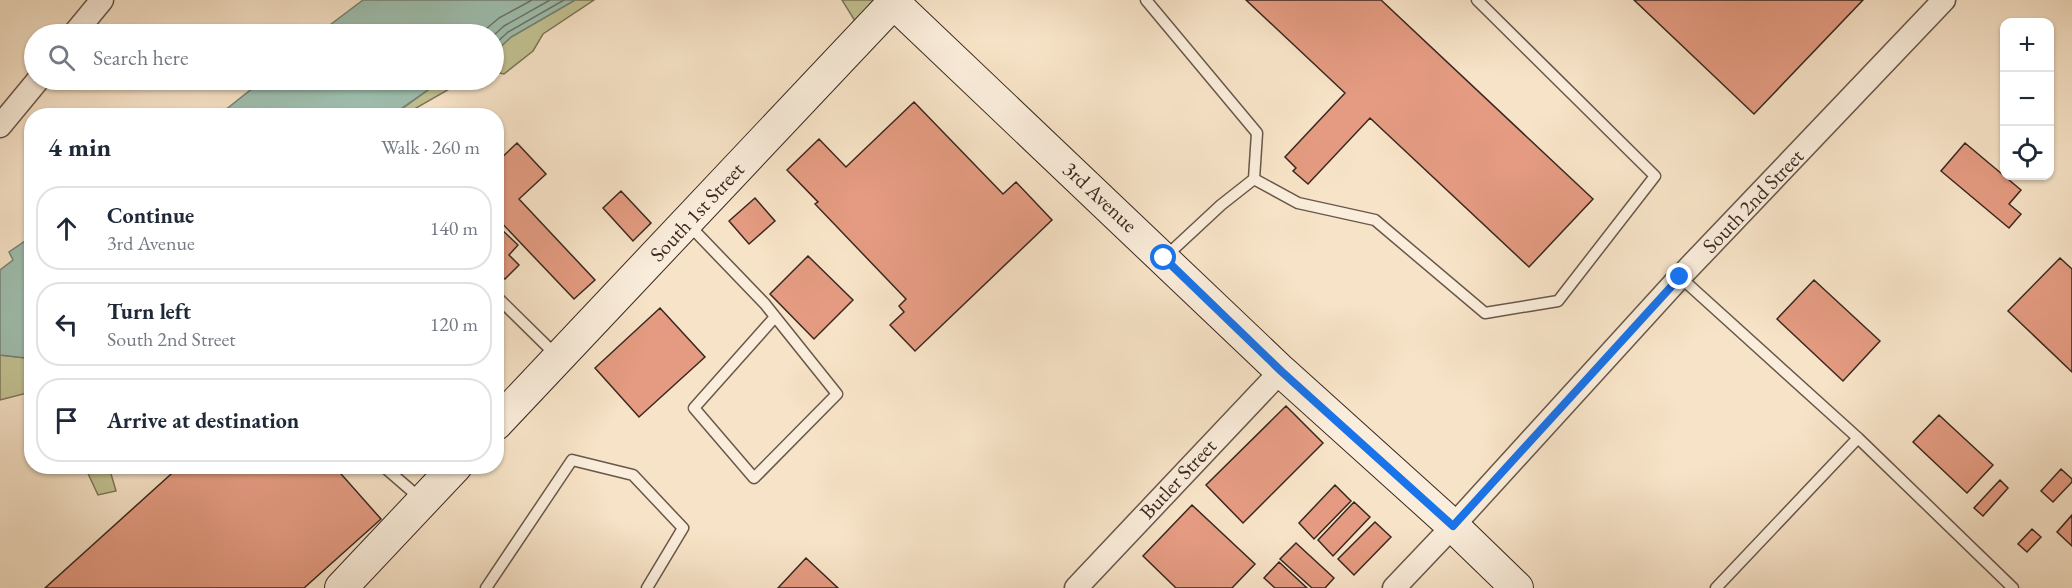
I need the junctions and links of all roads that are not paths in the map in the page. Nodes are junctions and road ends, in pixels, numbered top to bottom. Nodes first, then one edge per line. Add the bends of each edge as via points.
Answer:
1 (102, 0) edge
2 (1146, 0) edge
3 (1477, 0) edge
4 (1944, 0) edge
5 (895, 2) edge
6 (82, 24) edge
7 (30, 90) edge
8 (0, 126) edge
9 (1254, 179) junction
10 (687, 222) junction
11 (1164, 258) junction
12 (1680, 277) junction
13 (504, 304) edge
14 (775, 317) junction
15 (559, 358) junction
16 (1281, 371) junction
17 (504, 416) edge
18 (1858, 438) junction
19 (392, 474) edge
20 (448, 474) edge
21 (423, 501) junction
22 (1453, 526) junction
23 (341, 588) edge
24 (486, 588) edge
25 (647, 588) edge
26 (1076, 588) edge
27 (1394, 588) edge
28 (1517, 588) edge
29 (1716, 588) edge
30 (2013, 588) edge

1 - 6 street
2 - 9 lane via 1257,133
3 - 9 lane via 1654,176 1558,301 1485,313 1375,220 1298,203
4 - 12 street, South 2nd Street
5 - 10 street, South 1st Street
5 - 11 street, 3rd Avenue
7 - 8 street
9 - 11 lane
10 - 14 lane
10 - 15 street, South 1st Street
11 - 16 street, 3rd Avenue
12 - 18 lane
12 - 22 street, South 2nd Street
13 - 15 lane
14 - 14 lane via 694,408 753,478 837,394
15 - 17 street, South 1st Street
16 - 22 street, 3rd Avenue
16 - 26 street, Butler Street
18 - 29 lane
18 - 30 lane
19 - 21 lane
20 - 21 street
21 - 23 street
22 - 27 street, South 2nd Street
22 - 28 street, 3rd Avenue
24 - 25 lane via 572,460 633,476 683,528

